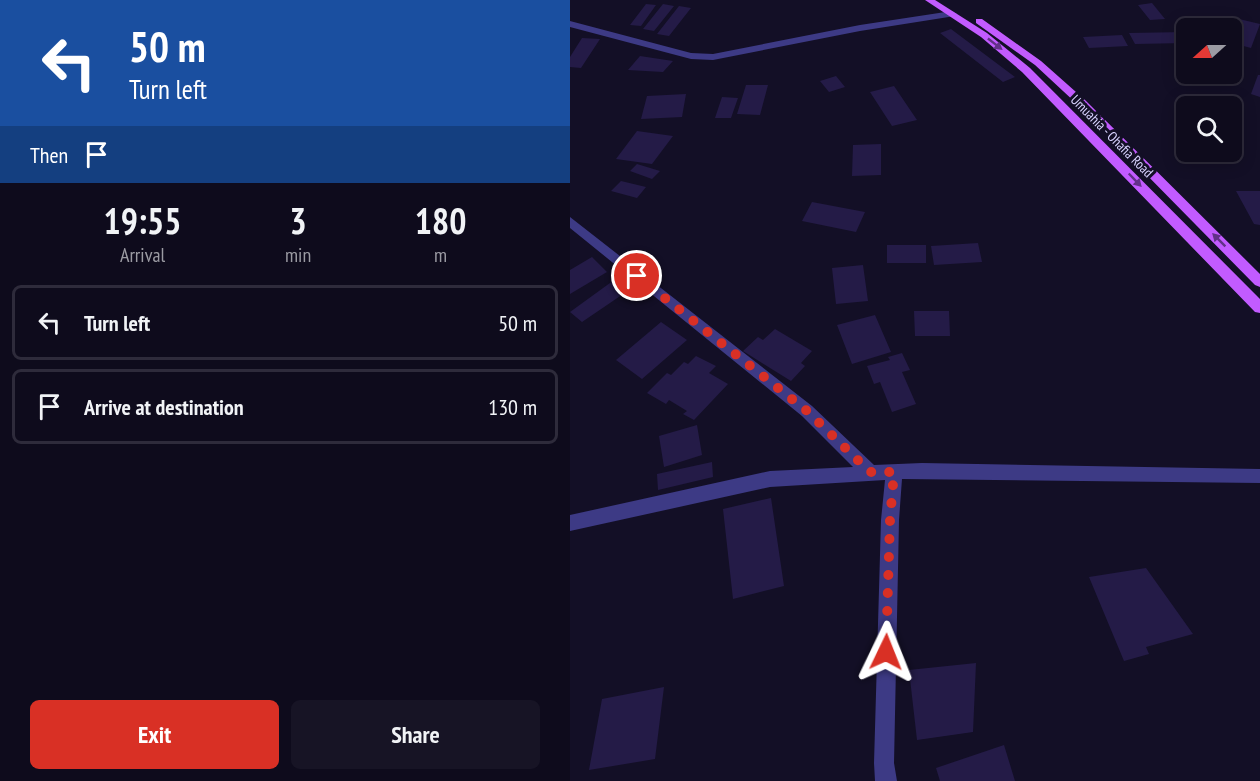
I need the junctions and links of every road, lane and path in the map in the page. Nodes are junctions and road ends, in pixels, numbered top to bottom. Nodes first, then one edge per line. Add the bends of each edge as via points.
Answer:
1 (929, 0) edge
2 (938, 0) edge
3 (952, 14) junction
4 (570, 24) edge
5 (570, 221) edge
6 (1260, 282) edge
7 (1260, 308) edge
8 (870, 472) junction
9 (894, 472) junction
10 (1260, 476) edge
11 (570, 523) edge
12 (886, 781) edge

1 - 3 main road, Umuahia - Ohafia Road
6 -> 2 main road, Umuahia - Ohafia Road via 1038,63 989,27
3 - 4 street via 713,57 692,56
3 -> 7 main road, Umuahia - Ohafia Road via 1026,70
5 - 8 street via 807,411
8 - 9 street
8 - 11 street via 770,479
9 - 10 street
9 - 12 street via 884,728

